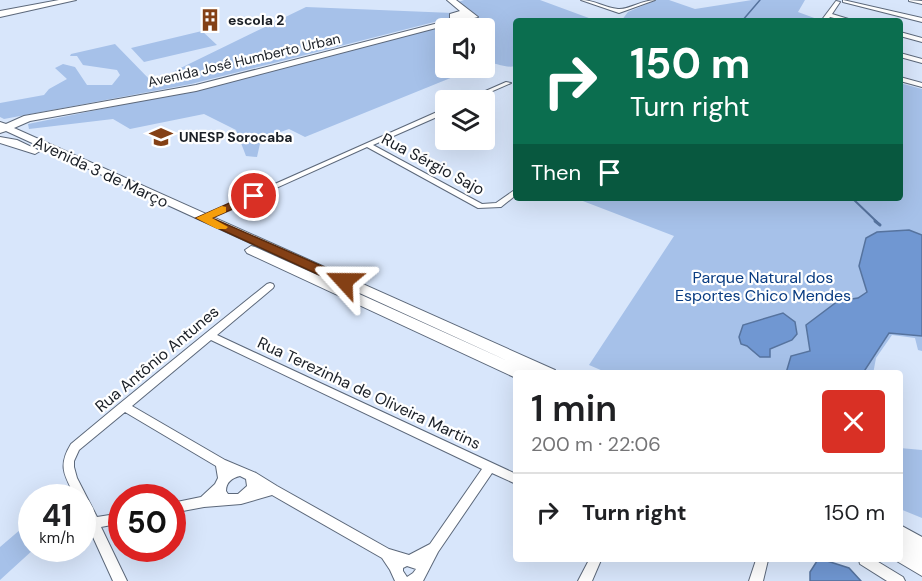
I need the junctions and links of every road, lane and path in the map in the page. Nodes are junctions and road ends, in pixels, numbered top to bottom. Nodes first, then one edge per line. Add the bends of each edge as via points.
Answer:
1 (25, 0) edge
2 (72, 0) edge
3 (446, 0) edge
4 (451, 0) edge
5 (584, 0) edge
6 (653, 0) edge
7 (911, 0) edge
8 (836, 1) edge
9 (845, 1) edge
10 (922, 3) edge
11 (0, 4) edge
12 (0, 14) edge
13 (829, 15) junction
14 (459, 16) junction
15 (826, 18) edge
16 (840, 18) edge
17 (922, 20) edge
18 (903, 35) edge
19 (922, 40) edge
20 (903, 56) edge
21 (922, 61) edge
22 (903, 80) edge
23 (508, 83) dead end
24 (922, 85) edge
25 (492, 90) edge
26 (435, 115) edge
27 (27, 118) junction
28 (1, 128) edge
29 (19, 134) junction
30 (368, 145) junction
31 (513, 193) edge
32 (202, 218) junction
33 (184, 219) junction
34 (270, 286) dead end
35 (209, 335) junction
36 (513, 370) edge
37 (541, 370) edge
38 (123, 406) junction
39 (221, 463) junction
40 (490, 467) junction
41 (248, 474) junction
42 (513, 478) edge
43 (222, 483) junction
44 (75, 484) edge
45 (273, 490) junction
46 (236, 500) junction
47 (204, 502) junction
48 (186, 505) edge
49 (96, 527) edge
50 (903, 535) edge
51 (922, 547) edge
52 (434, 548) junction
53 (386, 554) junction
54 (903, 554) edge
55 (409, 560) junction
56 (594, 562) edge
57 (761, 562) edge
58 (869, 562) edge
59 (922, 567) edge
60 (397, 575) edge
61 (416, 577) edge
62 (120, 581) edge
63 (585, 581) edge
64 (756, 581) edge
65 (898, 581) edge

1 - 11 main road
2 - 12 main road
3 - 14 main road
4 - 14 main road
5 - 6 street via 619,11
7 - 10 street
8 - 9 street
8 - 13 street
9 - 17 street
13 - 15 street
13 - 16 street
14 - 27 main road, Avenida José Humberto Urban via 196,88
14 - 28 main road, Avenida José Humberto Urban via 192,85
18 - 19 street
20 - 21 street
22 - 24 street
23 - 25 street
26 - 30 street
27 - 28 main road, Avenida José Humberto Urban
27 - 29 main road via 19,126
28 - 29 main road, Avenida 3 de Março
28 - 33 main road, Avenida 3 de Março via 13,141
29 - 32 main road, Avenida 3 de Março
30 - 31 street, Rua Sérgio Sajo via 481,206 498,205
30 - 32 street
32 - 33 main road, Avenida 3 de Março
32 - 37 main road, Avenida 3 de Março
33 - 36 main road, Avenida 3 de Março
34 - 35 street, Rua Antônio Antunes
35 - 38 street, Rua Antônio Antunes
35 - 40 street, Rua Terezinha de Oliveira Martins
38 - 39 street
38 - 44 street, Rua Antônio Antunes via 75,447 68,458 67,468
39 - 41 street
39 - 43 street
40 - 42 street, Rua Terezinha de Oliveira Martins
40 - 52 street
41 - 43 street via 236,472
41 - 45 street
41 - 46 street via 253,488
43 - 46 street via 222,496
43 - 47 street
45 - 46 street
45 - 53 street
46 - 47 street
47 - 48 street
49 - 62 street
50 - 51 main road
52 - 55 street
52 - 61 street
53 - 55 street
53 - 60 street
54 - 59 main road
55 - 60 street via 401,562
55 - 61 street via 418,566
56 - 63 street
57 - 64 street
58 - 65 street

